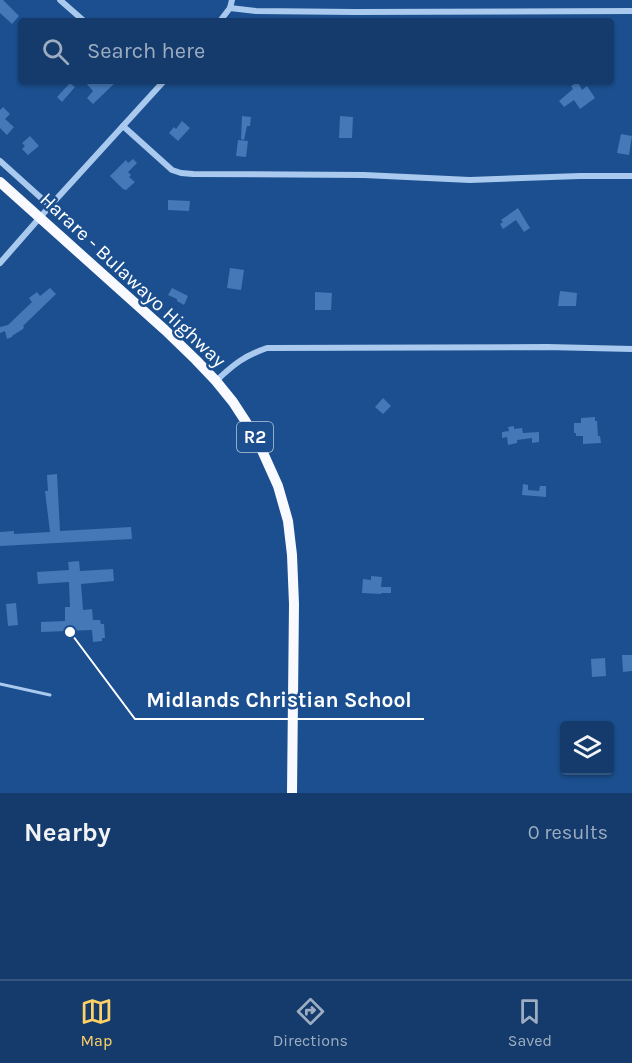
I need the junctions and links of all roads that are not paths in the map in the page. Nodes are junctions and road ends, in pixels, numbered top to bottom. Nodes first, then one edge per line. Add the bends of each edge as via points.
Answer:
1 (60, 0) edge
2 (232, 0) edge
3 (230, 8) junction
4 (632, 10) edge
5 (81, 18) edge
6 (222, 18) edge
7 (161, 84) edge
8 (123, 126) junction
9 (0, 161) edge
10 (632, 176) edge
11 (0, 182) edge
12 (50, 206) junction
13 (40, 218) junction
14 (0, 263) edge
15 (632, 350) edge
16 (216, 381) junction
17 (0, 684) edge
18 (50, 695) dead end
19 (292, 793) edge

1 - 5 street
2 - 3 street
3 - 4 street via 355,12
3 - 6 street
7 - 8 street
8 - 10 street via 172,170 181,173 470,180
8 - 12 street
9 - 12 street
11 - 13 highway, Harare - Bulawayo Highway / R2
12 - 13 street
13 - 14 street
13 - 16 highway, Harare - Bulawayo Highway / R2
15 - 16 street via 267,348 235,363
16 - 19 highway, Harare - Bulawayo Highway / R2 via 260,446 288,521 294,604
17 - 18 lane

